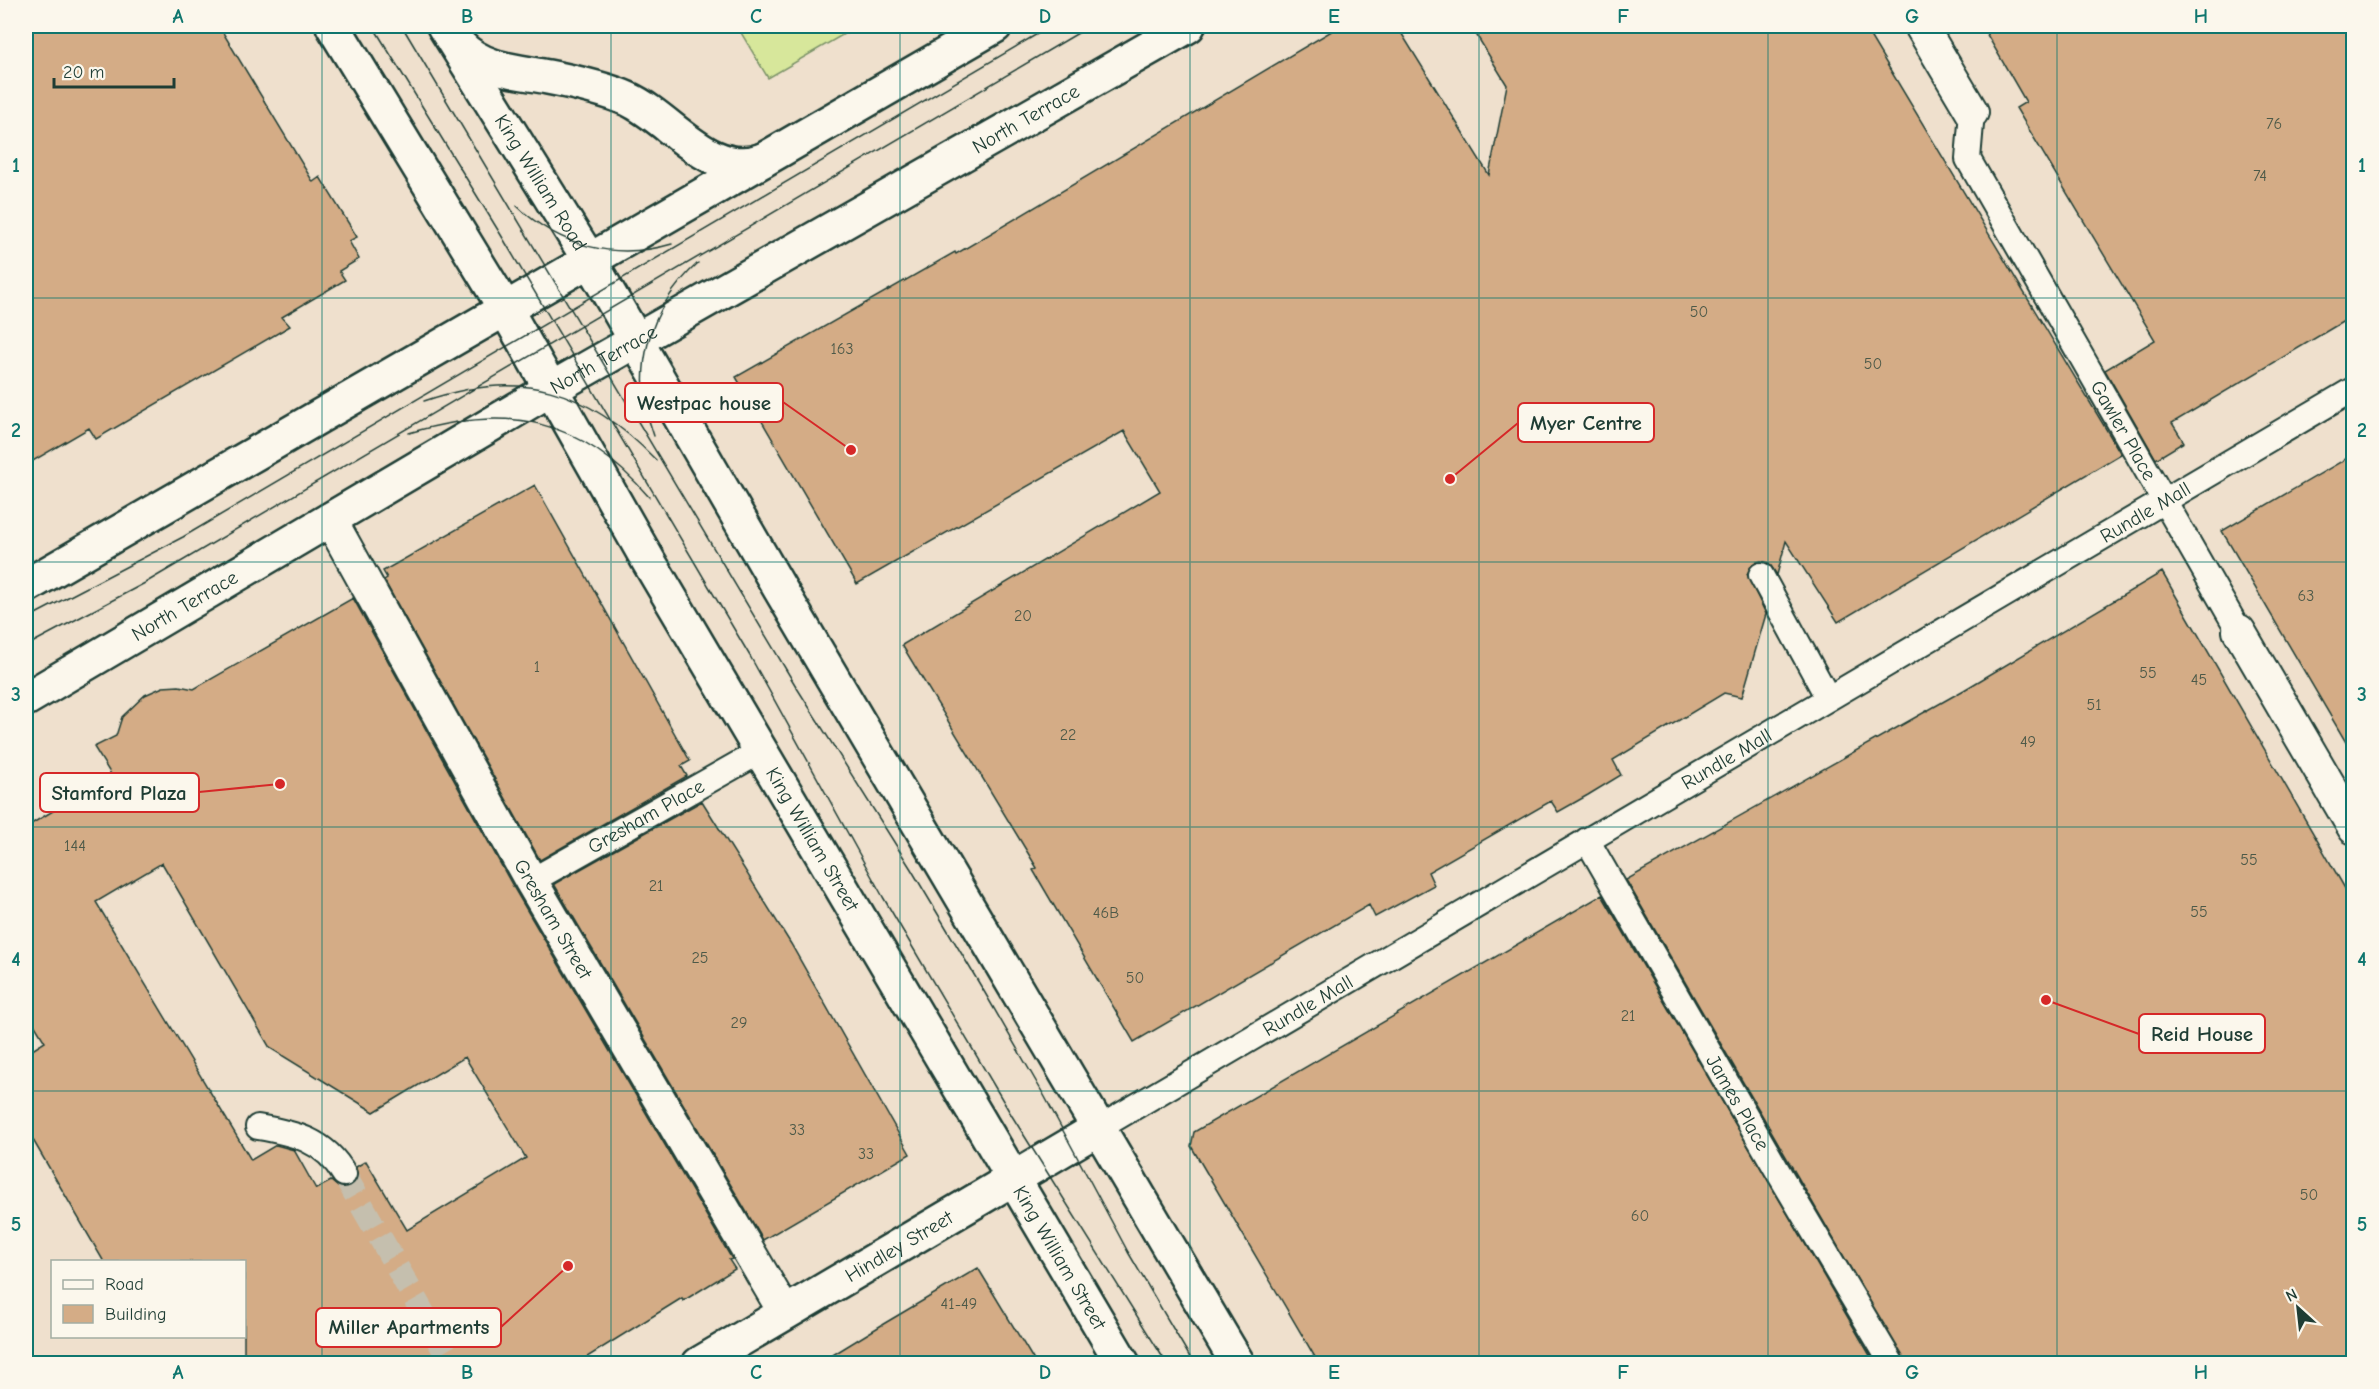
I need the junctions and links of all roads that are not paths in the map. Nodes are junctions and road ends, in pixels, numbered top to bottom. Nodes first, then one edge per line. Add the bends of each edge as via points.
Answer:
1 (333, 26) edge
2 (995, 26) edge
3 (1188, 26) edge
4 (1922, 26) edge
5 (448, 32) edge
6 (1972, 112) joint
7 (768, 159) junction
8 (590, 261) junction
9 (506, 310) junction
10 (636, 341) junction
11 (2354, 389) edge
12 (550, 390) junction
13 (2163, 501) junction
14 (330, 519) junction
15 (1761, 575) dead end
16 (26, 586) edge
17 (2239, 631) joint
18 (1828, 698) junction
19 (26, 699) edge
20 (761, 751) junction
21 (2354, 828) edge
22 (1587, 840) junction
23 (531, 881) junction
24 (258, 1127) dead end
25 (1099, 1128) junction
26 (344, 1174) tunnel mouth
27 (1013, 1179) junction
28 (785, 1313) junction
29 (699, 1364) edge
30 (1122, 1364) edge
31 (1239, 1364) edge
32 (1892, 1364) edge

1 - 9 main road
2 - 7 main road
3 - 10 main road, North Terrace
4 - 6 street, Gawler Place
5 - 7 main road via 471,55 492,66 627,99 726,163 743,166
5 - 8 main road, King William Road
6 - 13 street, Gawler Place via 1968,159
7 - 8 main road
8 - 9 main road
8 - 10 main road, King William Road
9 - 12 main road, King William Street
9 - 16 main road
10 - 12 main road, North Terrace
10 - 25 main road
11 - 13 street, Rundle Mall
12 - 14 main road, North Terrace
12 - 20 main road, King William Street
13 - 17 street, Gawler Place
13 - 18 street, Rundle Mall
14 - 19 main road, North Terrace
14 - 23 street, Gresham Street
15 - 18 street
17 - 21 street, Gawler Place
18 - 22 street, Rundle Mall
20 - 23 street, Gresham Place
20 - 27 main road, King William Street
22 - 25 street, Rundle Mall
22 - 32 street, James Place
23 - 28 street, Gresham Street
24 - 26 street via 298,1134 336,1160
25 - 27 main road, Hindley Street
25 - 31 main road
27 - 28 main road, Hindley Street
27 - 30 main road, King William Street
28 - 29 main road, Hindley Street

